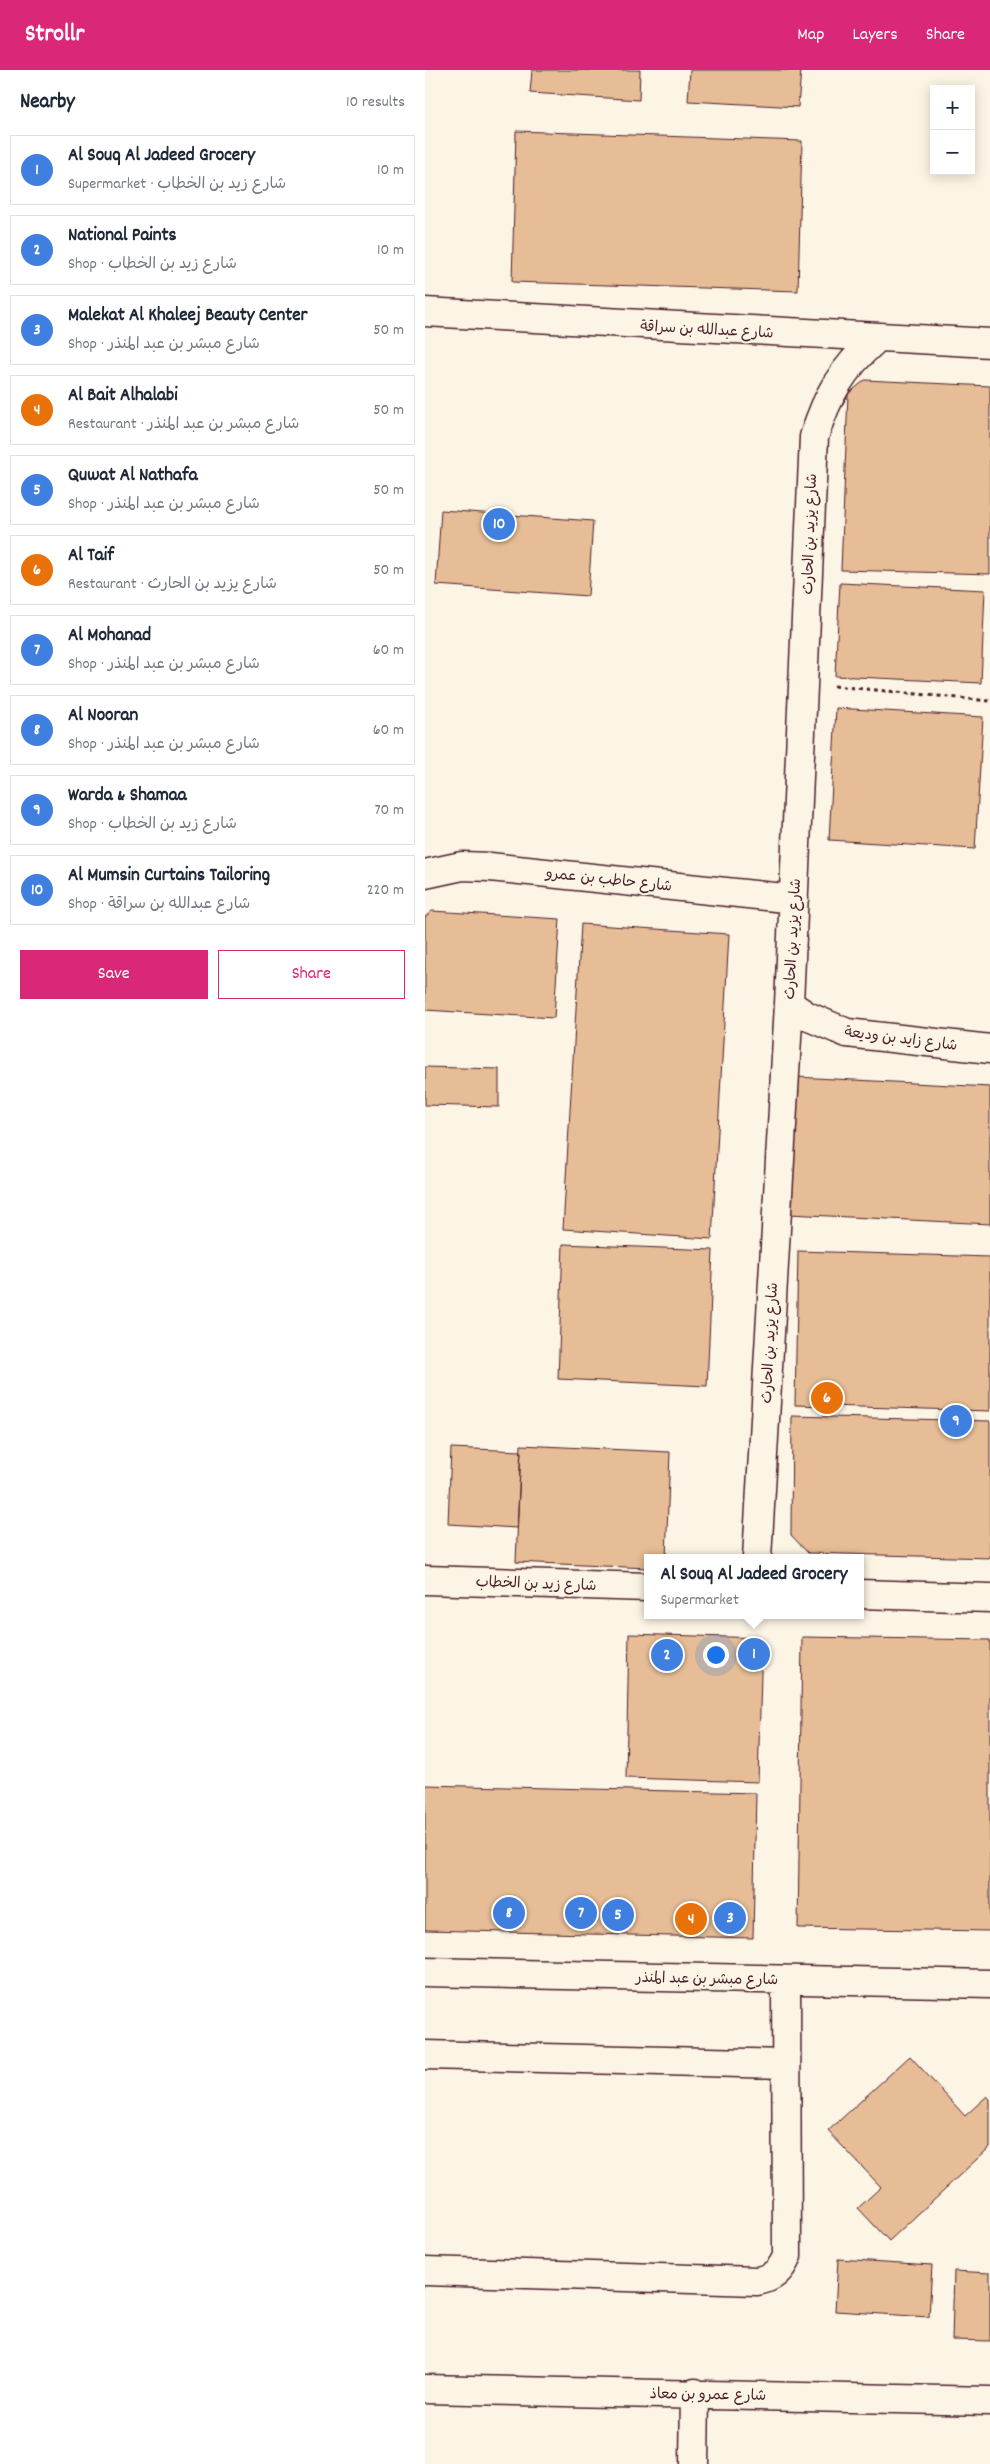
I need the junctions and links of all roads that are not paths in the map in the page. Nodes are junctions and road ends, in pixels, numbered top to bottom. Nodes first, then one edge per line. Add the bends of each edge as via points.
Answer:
1 (425, 312) edge
2 (875, 339) junction
3 (990, 344) edge
4 (425, 874) edge
5 (794, 899) junction
6 (789, 1004) junction
7 (990, 1049) edge
8 (757, 1554) edge
9 (425, 1580) edge
10 (644, 1587) edge
11 (864, 1594) edge
12 (990, 1598) edge
13 (425, 1972) edge
14 (787, 1980) junction
15 (990, 1984) edge
16 (425, 2055) edge
17 (785, 2064) junction
18 (425, 2272) edge
19 (425, 2388) edge
20 (695, 2393) junction
21 (990, 2401) edge
22 (694, 2464) edge

1 - 2 street, شارع عبدالله بن سراقة
2 - 3 street, شارع عبدالله بن سراقة
2 - 5 street, شارع يزيد بن الحارث via 853,359 836,382 814,437
4 - 5 street, شارع حاطب بن عمرو via 462,866 490,867
5 - 6 street, شارع يزيد بن الحارث
6 - 7 street, شارع زايد بن وديعة via 807,1016 847,1032
6 - 8 street, شارع يزيد بن الحارث
9 - 10 street, شارع زيد بن الخطاب
11 - 12 street
13 - 14 street, شارع مبشر بن عبد المنذر
14 - 15 street, شارع مبشر بن عبد المنذر
14 - 17 street
16 - 17 street
17 - 18 street via 787,2256 777,2273 768,2279
19 - 20 street, شارع عمرو بن معاذ
20 - 21 street, شارع عمرو بن معاذ
20 - 22 street

